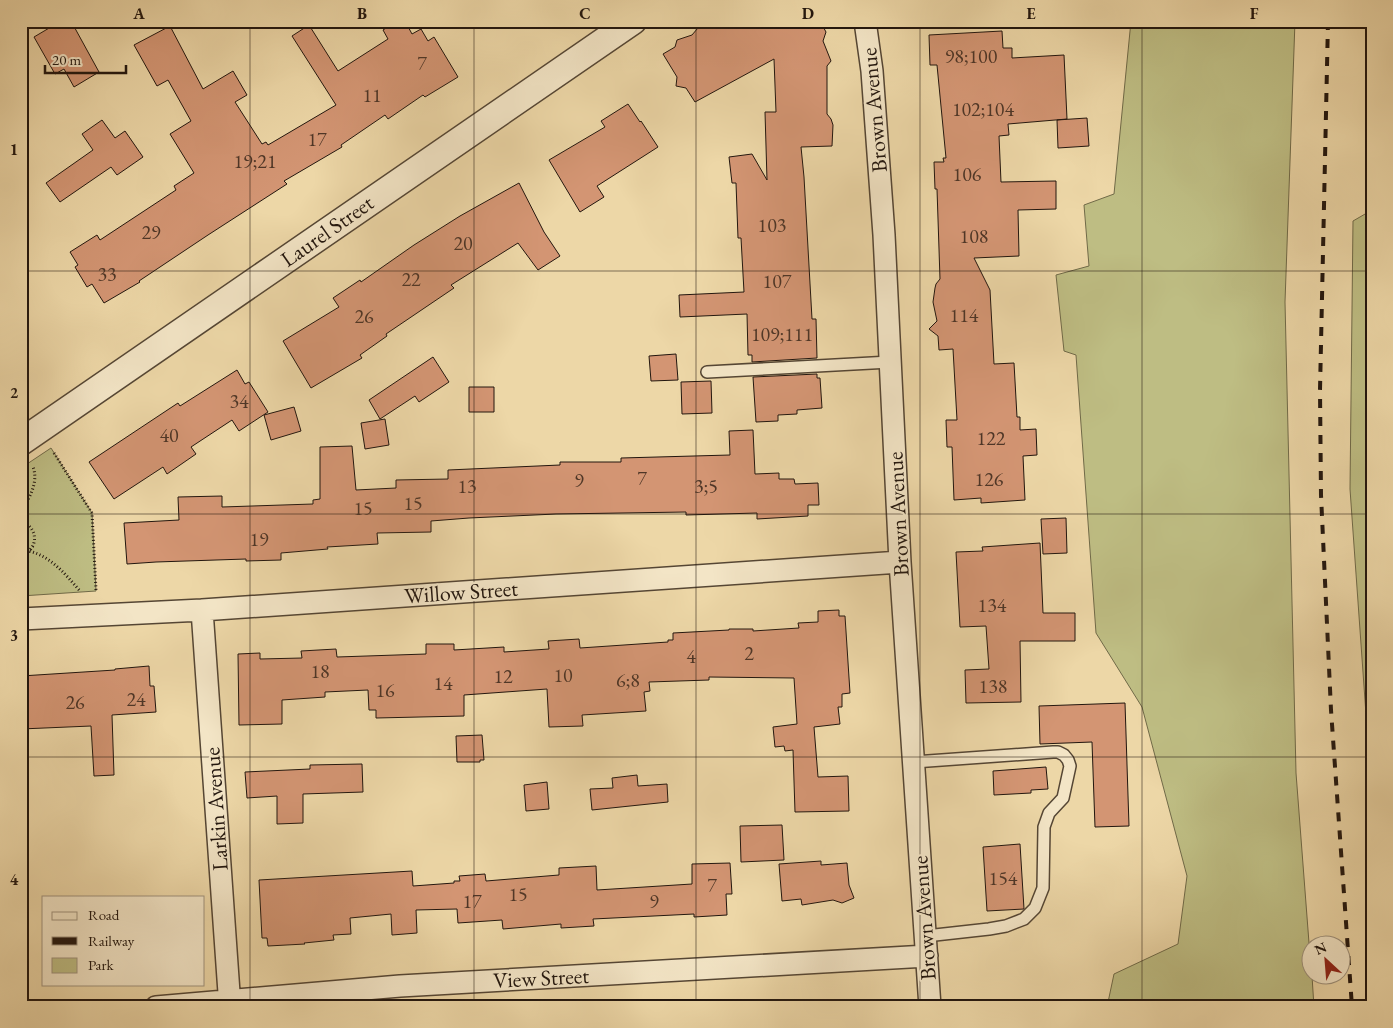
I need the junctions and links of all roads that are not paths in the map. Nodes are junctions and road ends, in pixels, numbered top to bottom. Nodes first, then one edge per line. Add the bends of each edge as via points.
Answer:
1 (633, 21) edge
2 (865, 21) edge
3 (890, 362) junction
4 (707, 372) dead end
5 (21, 442) edge
6 (900, 562) junction
7 (202, 610) junction
8 (21, 619) edge
9 (914, 762) junction
10 (926, 946) junction
11 (230, 1004) edge
12 (156, 1007) edge
13 (930, 1007) edge

1 - 5 street, Laurel Street
2 - 3 street, Brown Avenue via 872,71 884,234
3 - 4 lane
3 - 6 street, Brown Avenue
6 - 7 street, Willow Street
6 - 9 street, Brown Avenue
7 - 8 street, Willow Street
7 - 11 street, Larkin Avenue
9 - 10 street, Brown Avenue
9 - 10 lane via 1058,752 1064,755 1070,766 1063,798 1049,813 1044,827 1043,888 1035,908 1024,920
10 - 11 street, View Street via 410,986
10 - 13 street, Brown Avenue
11 - 12 street, View Street

